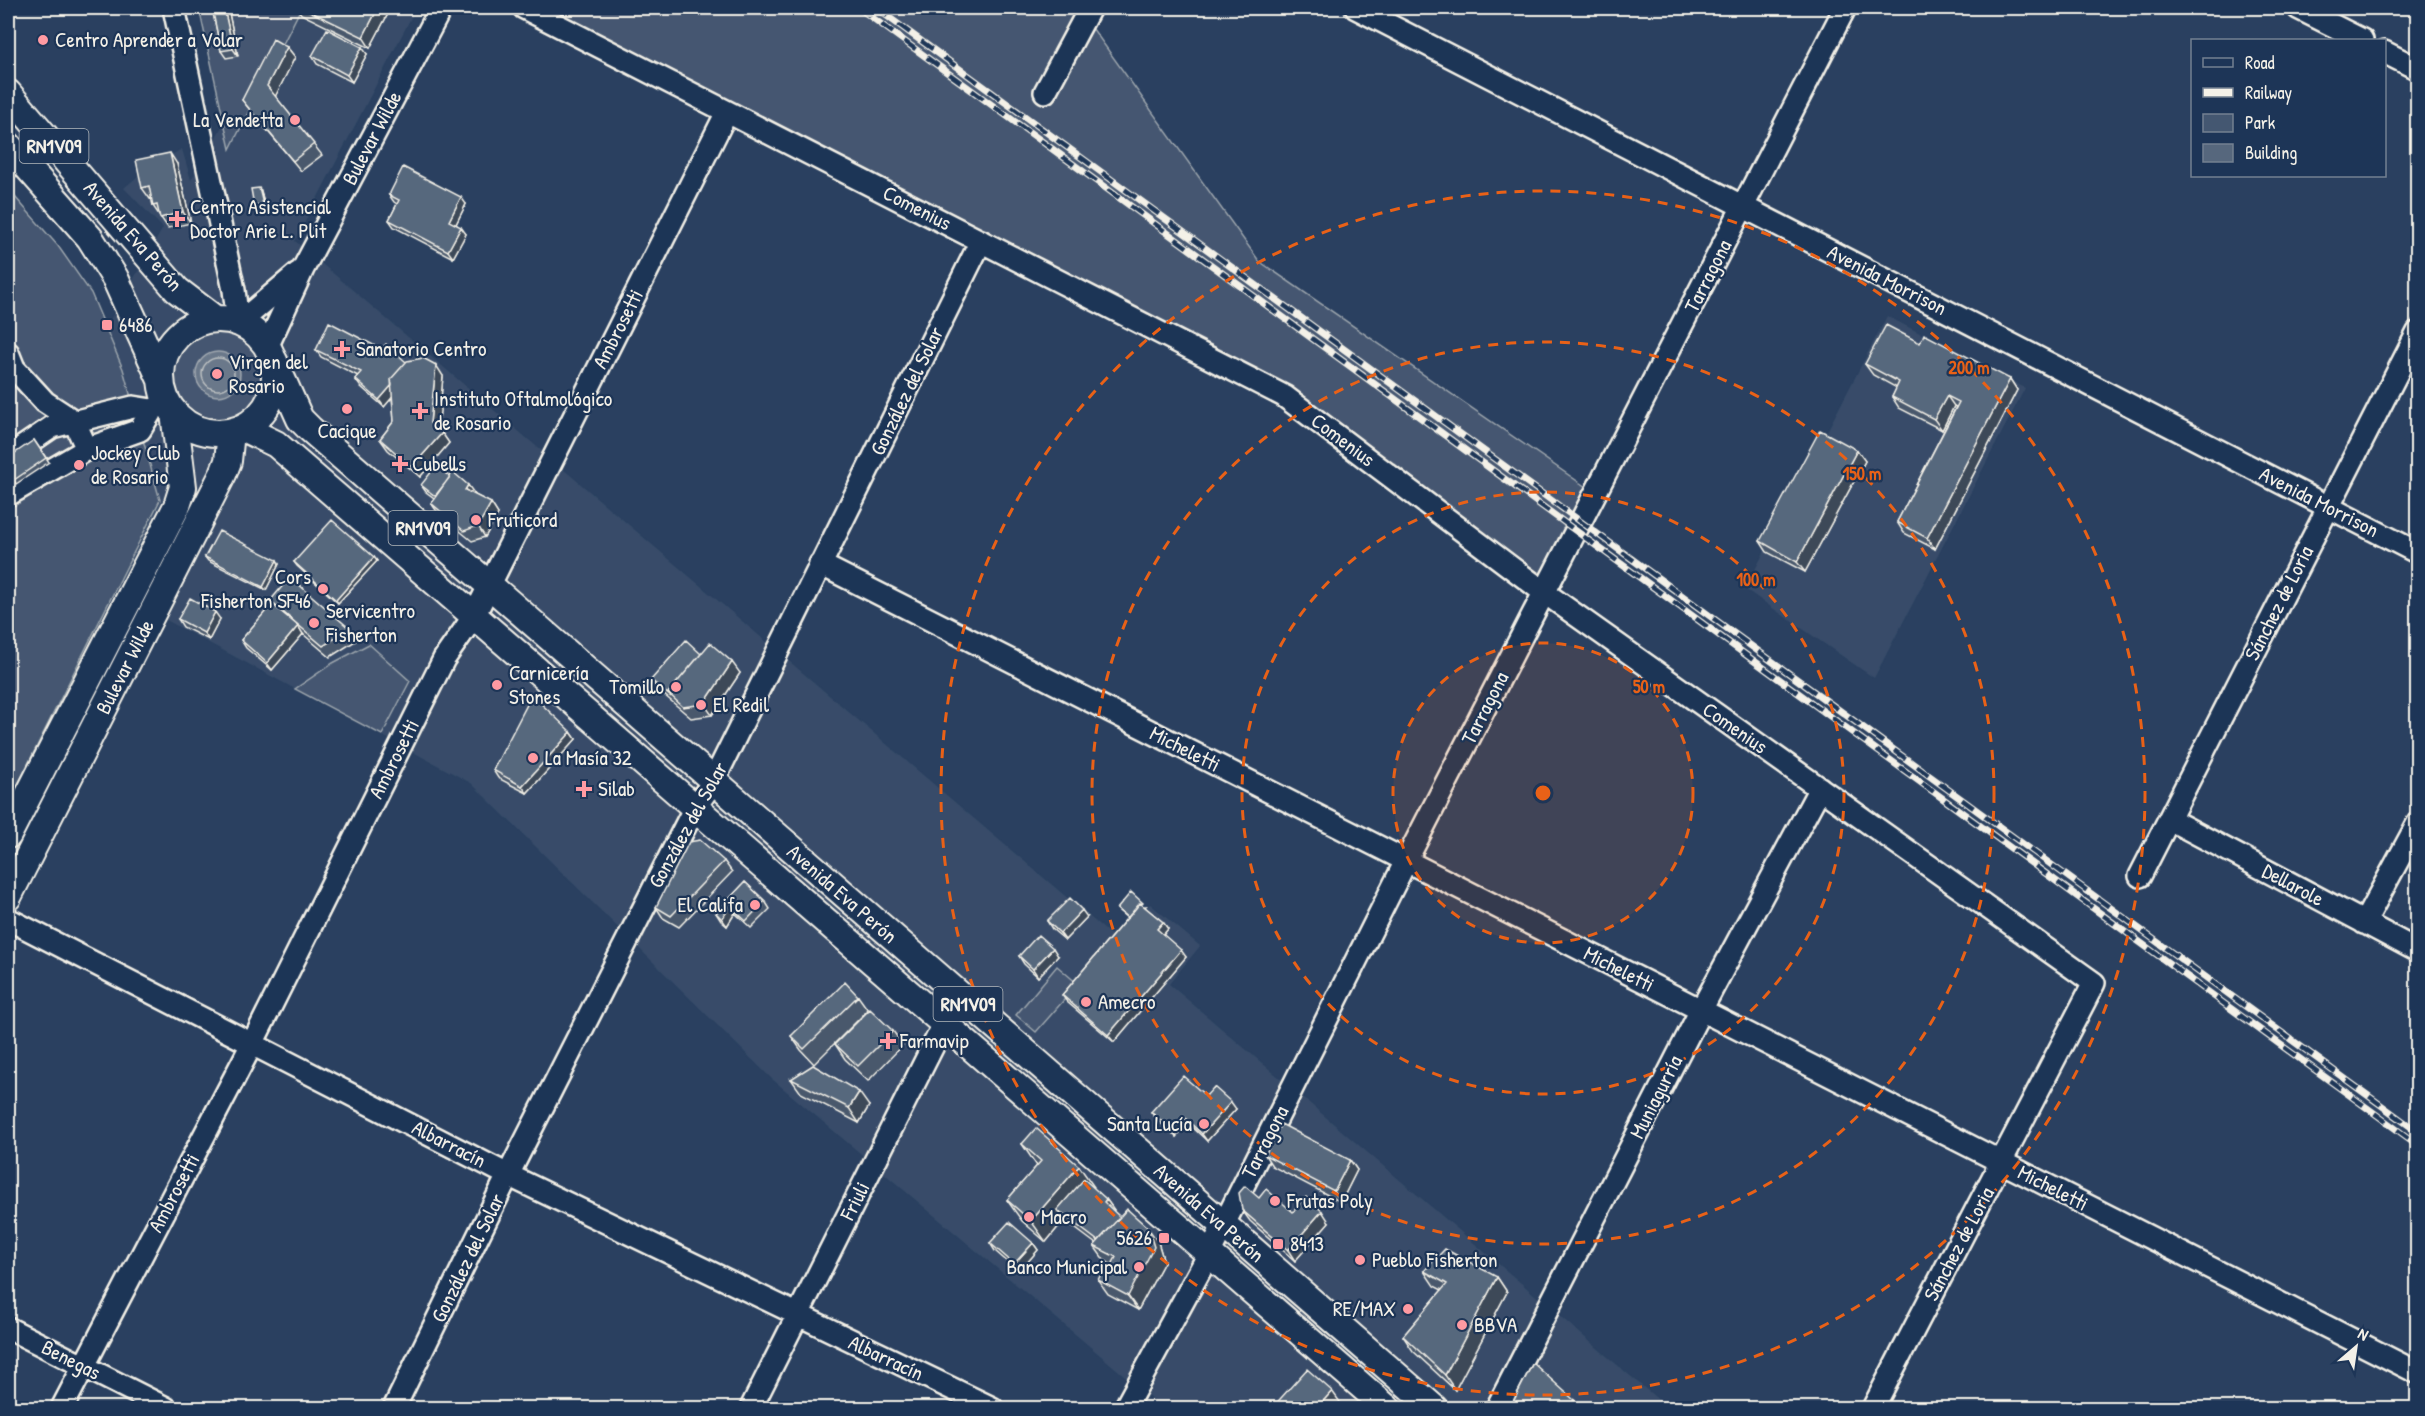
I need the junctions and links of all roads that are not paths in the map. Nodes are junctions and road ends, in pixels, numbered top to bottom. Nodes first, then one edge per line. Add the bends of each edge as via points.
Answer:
1 (174, 8) edge
2 (441, 8) edge
3 (524, 8) edge
4 (1090, 8) edge
5 (1356, 8) edge
6 (1845, 8) edge
7 (2298, 8) edge
8 (2360, 39) edge
9 (2386, 53) edge
10 (2418, 69) edge
11 (1045, 92) dead end
12 (8, 93) edge
13 (727, 112) junction
14 (8, 145) edge
15 (1743, 206) junction
16 (981, 241) junction
17 (303, 268) junction
18 (231, 322) junction
19 (2418, 332) edge
20 (8, 353) edge
21 (271, 354) junction
22 (164, 401) junction
23 (74, 421) junction
24 (237, 430) junction
25 (87, 449) junction
26 (8, 457) edge
27 (8, 495) edge
28 (2328, 506) junction
29 (2418, 553) edge
30 (820, 564) junction
31 (489, 586) junction
32 (1545, 593) junction
33 (474, 616) junction
34 (713, 782) junction
35 (1820, 788) junction
36 (694, 809) junction
37 (2169, 819) junction
38 (2418, 823) edge
39 (8, 835) edge
40 (1406, 861) junction
41 (2140, 876) dead end
42 (8, 897) edge
43 (8, 919) edge
44 (2364, 923) junction
45 (2418, 951) edge
46 (2094, 983) joint
47 (954, 992) junction
48 (1701, 1010) junction
49 (944, 1024) junction
50 (252, 1044) junction
51 (2002, 1162) junction
52 (508, 1175) junction
53 (1223, 1226) junction
54 (1209, 1254) junction
55 (797, 1317) junction
56 (8, 1328) edge
57 (84, 1367) junction
58 (2418, 1373) edge
59 (62, 1408) edge
60 (166, 1408) edge
61 (394, 1408) edge
62 (751, 1408) edge
63 (992, 1408) edge
64 (1125, 1408) edge
65 (1387, 1408) edge
66 (1434, 1408) edge
67 (1497, 1408) edge
68 (1873, 1408) edge

1 - 18 street via 234,290
2 - 17 street, Bulevar Wilde
3 - 13 street, Comenius
4 - 11 street
5 - 15 street, Avenida Morrison
6 - 15 street, Tarragona
7 - 8 street
9 - 10 street
12 - 18 main road, Avenida Eva Perón / RN1V09 via 177,290
13 - 16 street, Comenius
13 - 31 street, Ambrosetti
14 - 22 main road, Avenida Eva Perón / RN1V09 via 90,238 115,278
15 - 28 street, Avenida Morrison
15 - 32 street, Tarragona
16 - 30 street, González del Solar
16 - 32 street, Comenius via 1284,396
17 - 18 street, Bulevar Wilde
17 - 21 street, Bulevar Wilde
18 - 21 main road, RN1V09 via 255,332
18 - 22 main road via 199,322 172,342 163,360
19 - 28 street, Sánchez de Loria
20 - 23 street via 14,368 45,402
21 - 24 main road via 275,381 271,400 259,417
21 - 31 main road, Avenida Eva Perón / RN1V09 via 300,419
22 - 23 street
22 - 24 main road, RN1V09 via 186,424 208,433
22 - 25 street via 140,430
22 - 39 main road, Bulevar Wilde via 183,487 177,506
23 - 25 street
23 - 26 street via 52,428
24 - 33 main road, Avenida Eva Perón / RN1V09 via 276,444
24 - 42 main road, Bulevar Wilde via 223,474
25 - 27 street
28 - 29 street, Avenida Morrison
28 - 37 street, Sánchez de Loria
30 - 34 street, González del Solar
30 - 40 street, Micheletti
31 - 33 street, Ambrosetti
31 - 34 main road, Avenida Eva Perón / RN1V09
32 - 35 street, Comenius
32 - 40 street, Tarragona
33 - 36 main road, Avenida Eva Perón / RN1V09
33 - 50 street, Ambrosetti via 444,659
34 - 36 street, González del Solar
34 - 47 main road, Avenida Eva Perón / RN1V09
35 - 46 street, Comenius
35 - 48 street, Muniagurría
36 - 49 main road, Avenida Eva Perón / RN1V09
36 - 52 street, González del Solar
37 - 41 street, Sánchez de Loria
37 - 44 street, Dellarole
38 - 44 street
40 - 48 street, Micheletti
40 - 53 street, Tarragona
43 - 50 street, Albarracín
44 - 45 street, Dellarole
46 - 51 street, Sánchez de Loria
47 - 49 street, Friuli
47 - 53 main road, Avenida Eva Perón / RN1V09
48 - 51 street, Micheletti
48 - 67 street, Muniagurría
49 - 54 main road, Avenida Eva Perón / RN1V09
49 - 55 street, Friuli
50 - 52 street, Albarracín
50 - 57 street, Ambrosetti
51 - 58 street, Micheletti
51 - 68 street, Sánchez de Loria
52 - 55 street, Albarracín
52 - 61 street, González del Solar
53 - 54 street, Tarragona
53 - 66 main road, Avenida Eva Perón / RN1V09
54 - 64 street, Tarragona
54 - 65 main road, Avenida Eva Perón / RN1V09
55 - 62 street, Friuli
55 - 63 street, Albarracín
56 - 57 street, Benegas
57 - 59 street, Ambrosetti
57 - 60 street, Benegas

